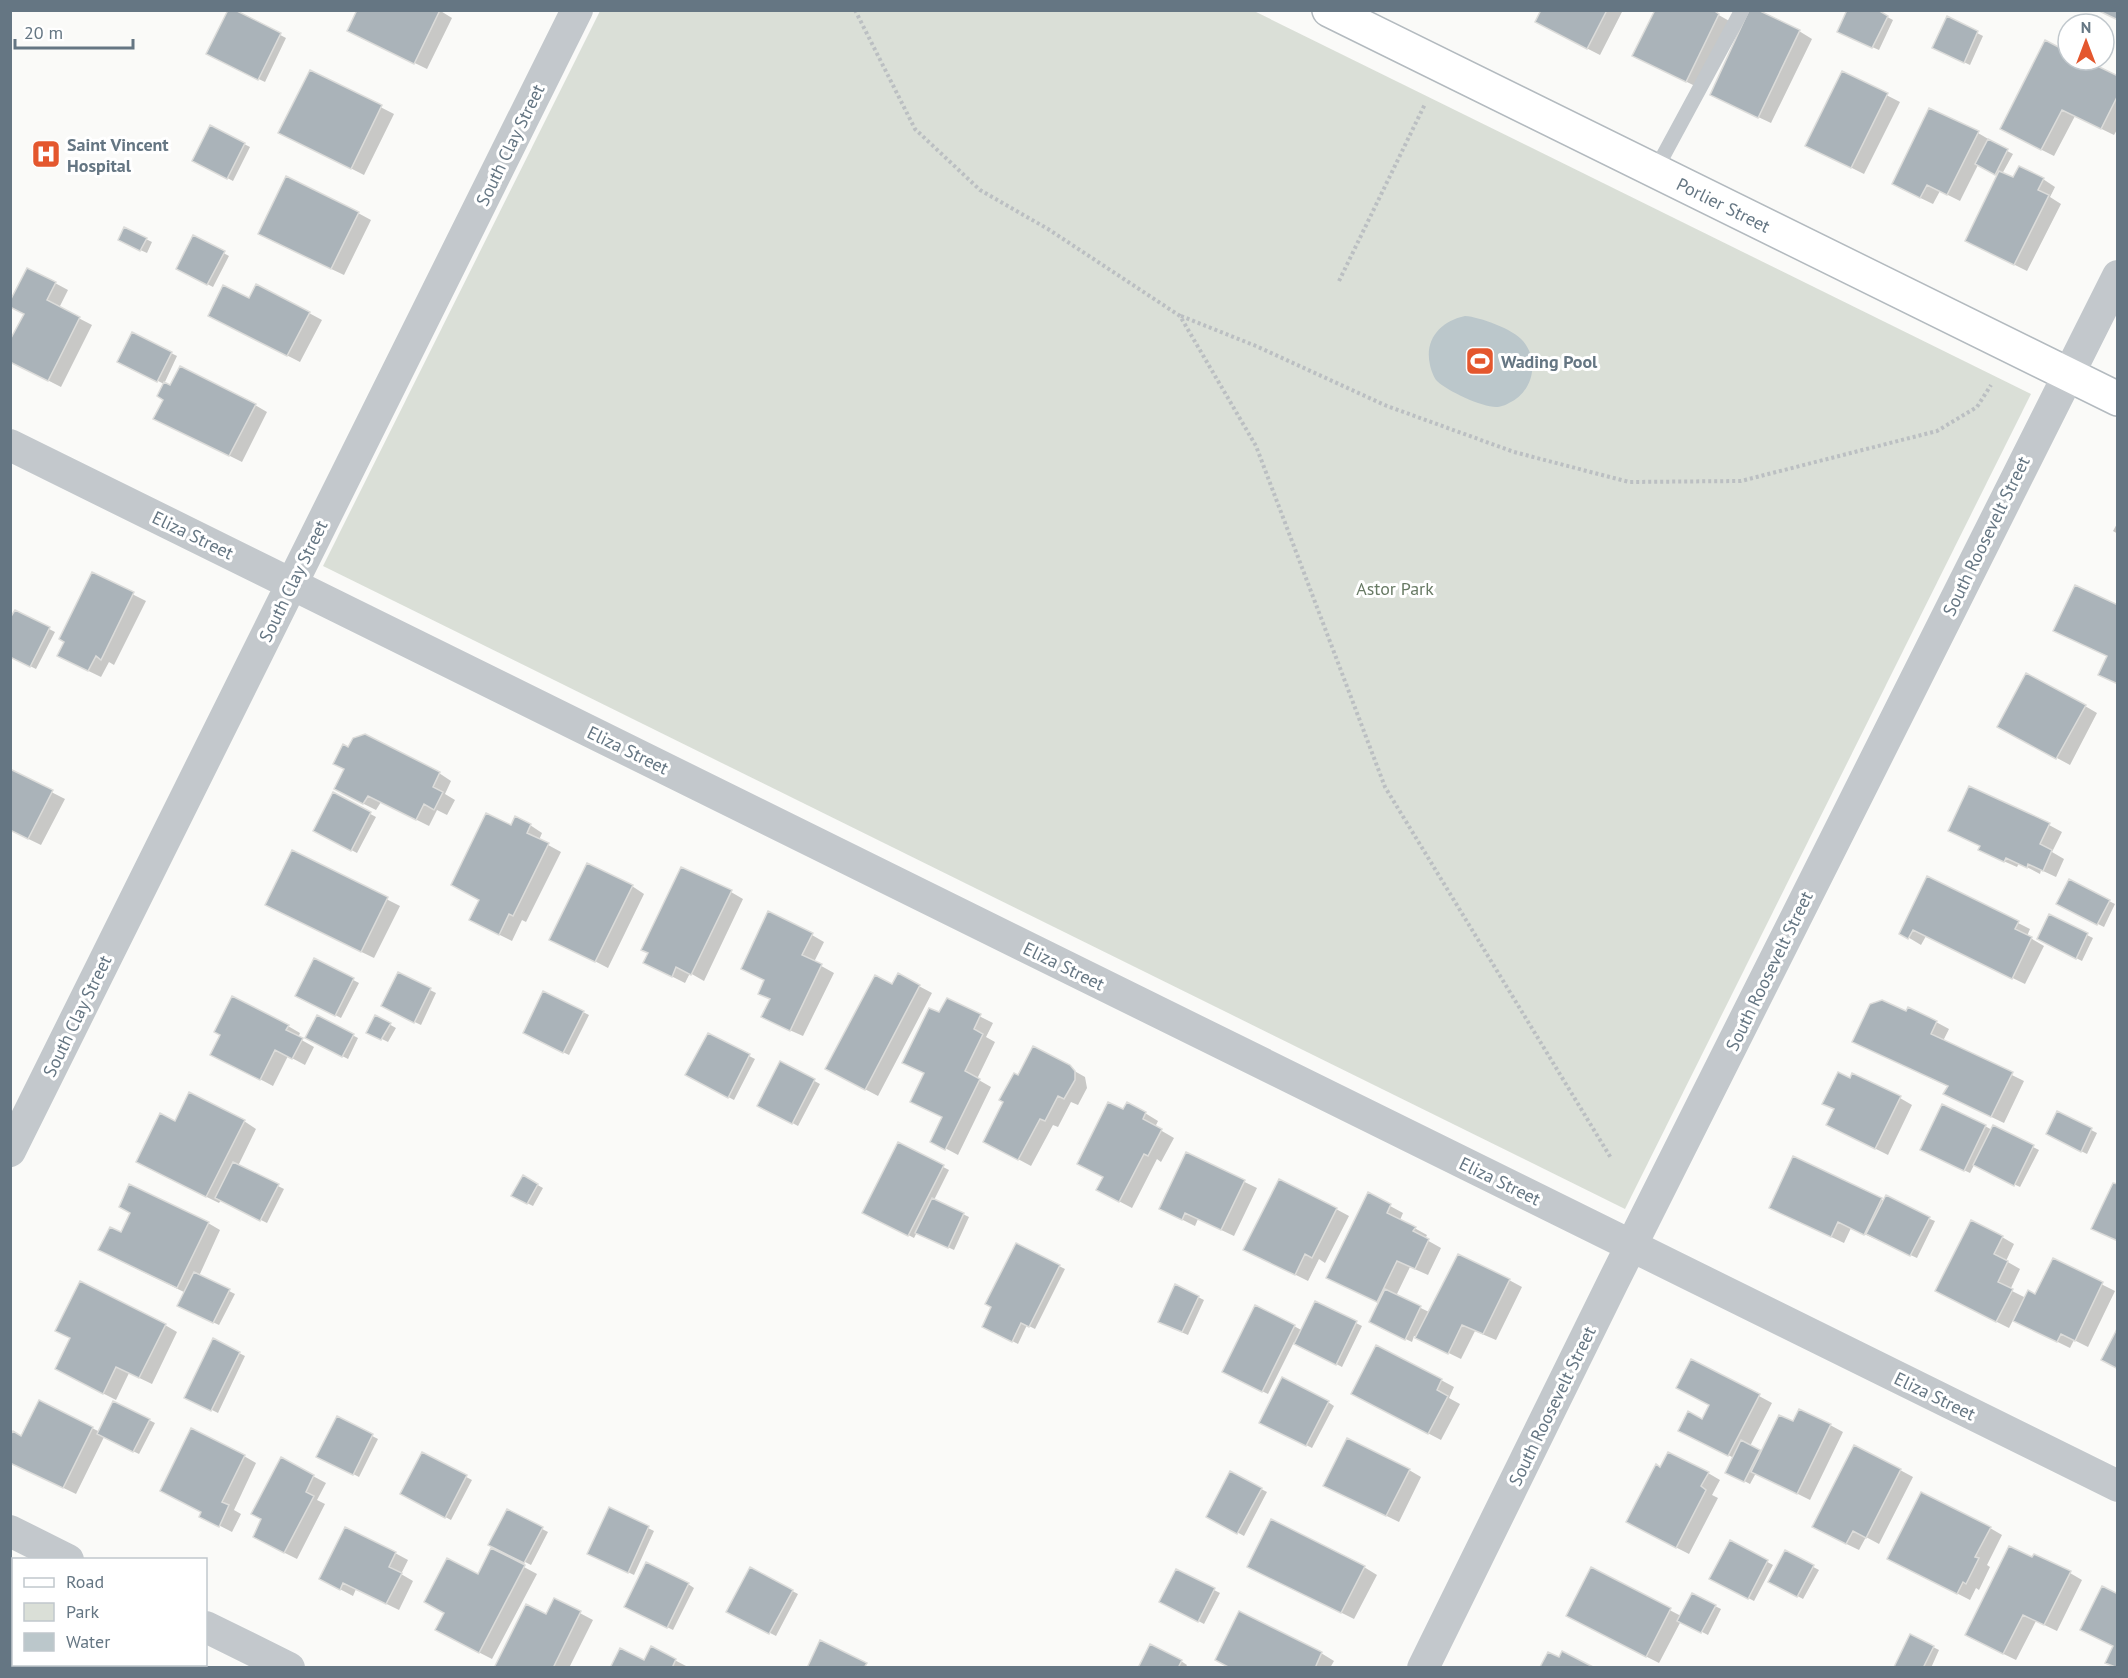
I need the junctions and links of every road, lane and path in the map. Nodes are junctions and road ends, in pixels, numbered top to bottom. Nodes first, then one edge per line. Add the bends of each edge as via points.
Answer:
1 (577, 10) edge
2 (855, 10) edge
3 (1329, 10) edge
4 (1742, 10) edge
5 (1425, 104) dead end
6 (1655, 171) junction
7 (2118, 276) edge
8 (1339, 281) dead end
9 (1180, 315) junction
10 (2068, 375) junction
11 (1991, 385) dead end
12 (2118, 399) edge
13 (10, 445) edge
14 (292, 584) junction
15 (10, 1151) edge
16 (1611, 1158) dead end
17 (1631, 1246) junction
18 (2118, 1486) edge
19 (10, 1531) edge
20 (64, 1558) edge
21 (207, 1628) edge
22 (288, 1668) edge
23 (1423, 1668) edge

1 - 14 street, South Clay Street
2 - 9 path via 915,129 923,137 980,190
3 - 6 street, Porlier Street
4 - 6 lane
5 - 8 path
6 - 10 street, Porlier Street
7 - 10 street, South Roosevelt Street
9 - 11 path via 1387,406 1514,452 1629,482 1740,481 1937,431 1977,407
9 - 16 path via 1256,446 1385,786
10 - 12 street, Porlier Street
10 - 17 street, South Roosevelt Street
13 - 14 street, Eliza Street
14 - 15 street, South Clay Street
14 - 17 street, Eliza Street
17 - 18 street, Eliza Street
17 - 23 street, South Roosevelt Street
19 - 20 street
21 - 22 street

